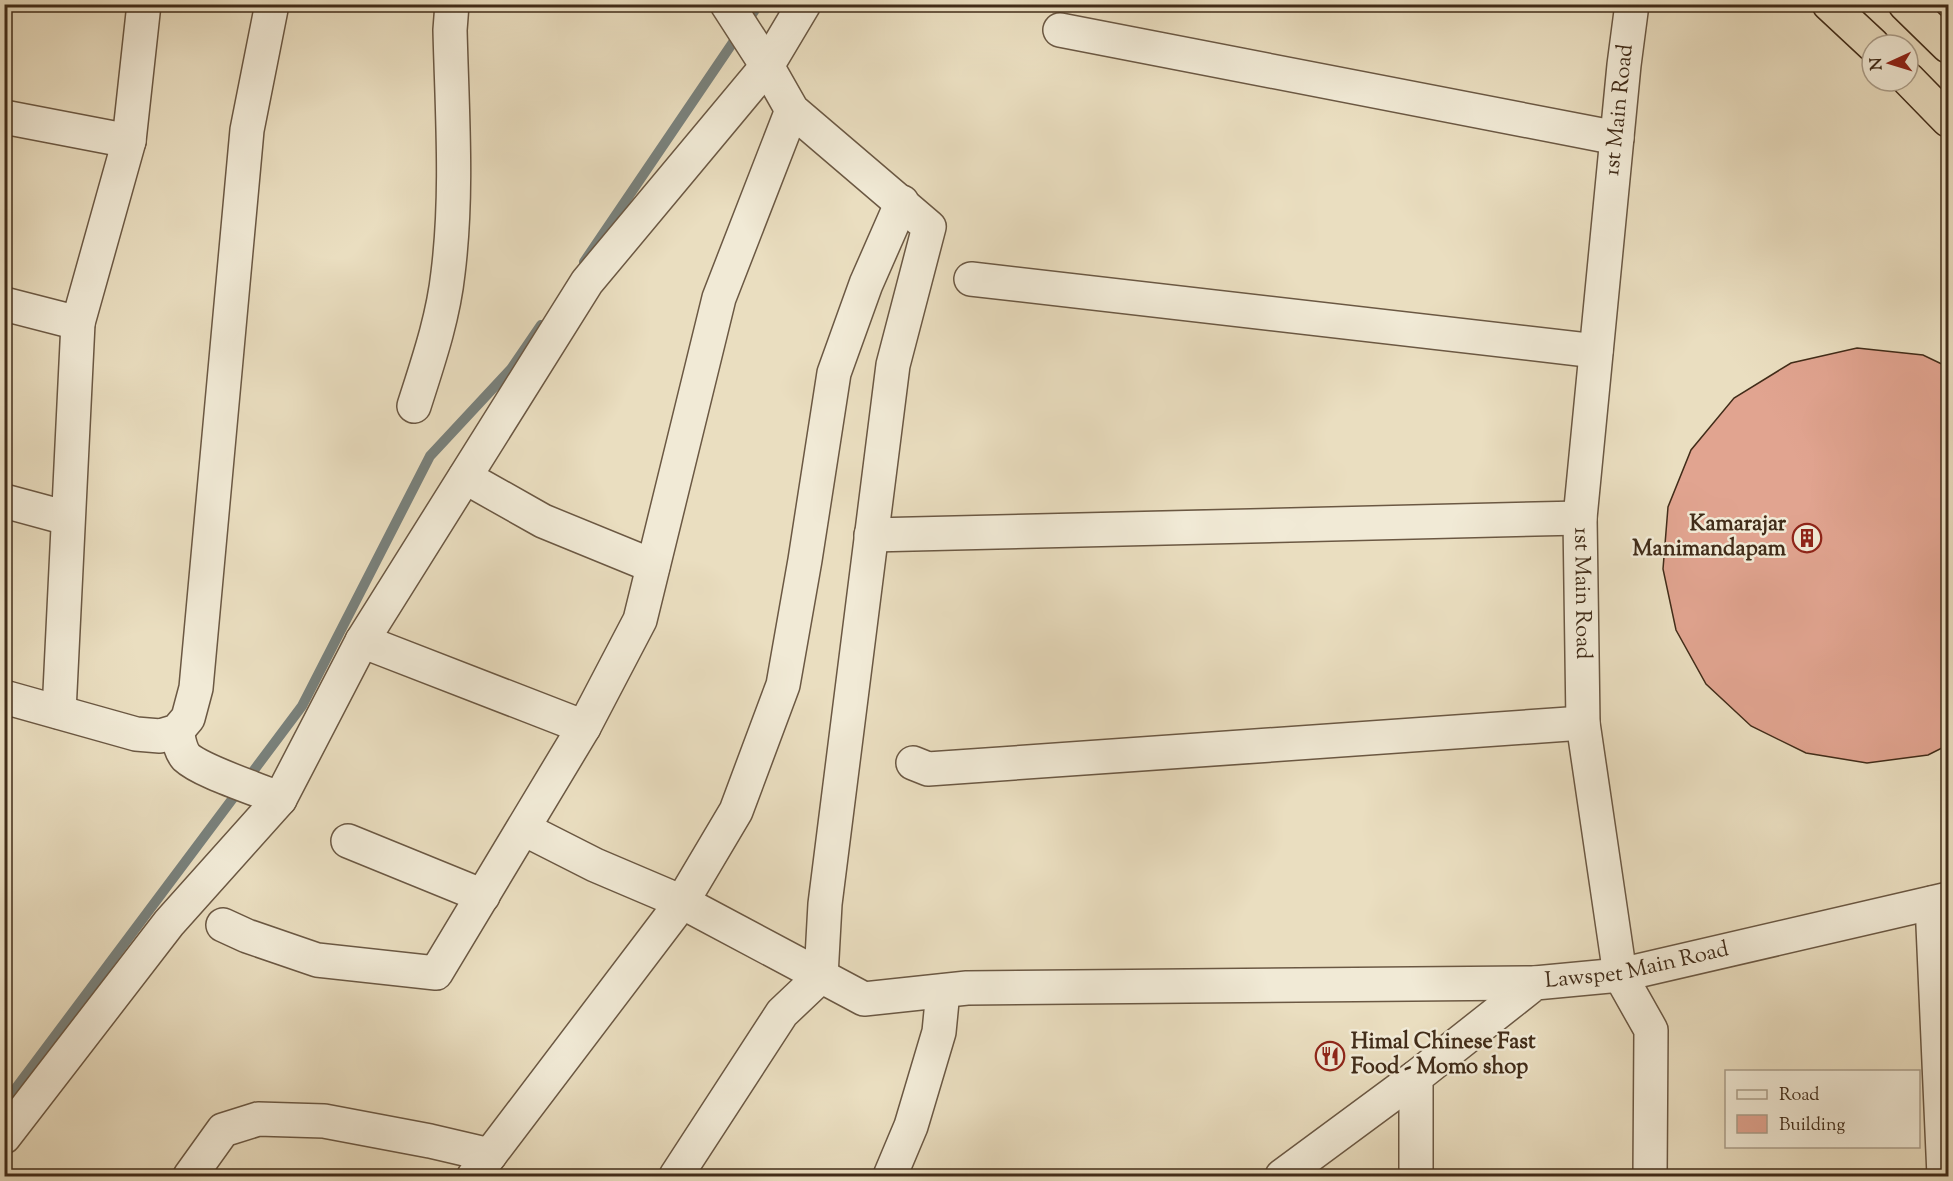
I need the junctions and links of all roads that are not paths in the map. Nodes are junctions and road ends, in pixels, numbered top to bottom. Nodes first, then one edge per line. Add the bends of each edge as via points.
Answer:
1 (144, 4) edge
2 (272, 4) edge
3 (452, 4) edge
4 (727, 4) edge
5 (804, 4) edge
6 (1632, 4) edge
7 (1829, 4) edge
8 (1905, 4) edge
9 (1060, 30) dead end
10 (1860, 33) edge
11 (1948, 46) edge
12 (759, 55) junction
13 (1920, 91) edge
14 (792, 110) junction
15 (4, 117) edge
16 (1948, 120) edge
17 (1617, 138) junction
18 (129, 141) junction
19 (902, 202) junction
20 (971, 279) dead end
21 (4, 304) edge
22 (78, 323) junction
23 (1596, 351) junction
24 (414, 406) dead end
25 (465, 477) junction
26 (4, 501) edge
27 (67, 518) junction
28 (1580, 518) junction
29 (871, 535) junction
30 (653, 566) junction
31 (362, 641) junction
32 (4, 697) edge
33 (59, 712) junction
34 (1583, 723) junction
35 (585, 727) junction
36 (177, 731) junction
37 (913, 763) dead end
38 (280, 798) junction
39 (524, 829) junction
40 (348, 840) dead end
41 (483, 897) junction
42 (1940, 901) edge
43 (682, 902) junction
44 (223, 925) dead end
45 (1620, 975) junction
46 (821, 976) junction
47 (1535, 983) junction
48 (943, 990) junction
49 (1416, 1077) junction
50 (4, 1137) edge
51 (482, 1166) edge
52 (190, 1176) edge
53 (676, 1176) edge
54 (890, 1176) edge
55 (1282, 1176) edge
56 (1416, 1176) edge
57 (1650, 1176) edge
58 (1944, 1176) edge

1 - 18 street
2 - 36 street via 247,130 196,688 188,718
3 - 24 street via 453,204 448,273 439,326
4 - 12 street
5 - 12 street
6 - 17 street, 1st Main Road
7 - 10 highway
8 - 11 highway
9 - 17 street
12 - 14 street
12 - 25 street via 587,282
13 - 16 highway
14 - 19 street
14 - 30 street via 719,298
15 - 18 street
17 - 23 street, 1st Main Road
18 - 22 street
19 - 29 street via 929,227 893,365
19 - 43 street via 866,284 834,373 783,685 736,811
20 - 23 street
21 - 22 street
22 - 27 street
23 - 28 street, 1st Main Road
25 - 30 street via 543,521
25 - 31 street
26 - 27 street
27 - 33 street
28 - 29 street
28 - 34 street, 1st Main Road
29 - 46 street via 825,904
30 - 35 street via 640,620
31 - 35 street
31 - 38 street
32 - 33 street
33 - 36 street via 136,734 160,736
34 - 37 street via 928,769
34 - 45 street, 1st Main Road
35 - 39 street
36 - 38 street via 186,757
38 - 50 street via 169,923
39 - 41 street
39 - 43 street
40 - 41 street
41 - 44 street via 436,973 317,960
42 - 45 street, Lawspet Main Road
42 - 58 street
43 - 46 street
43 - 51 street
45 - 47 street, Lawspet Main Road
45 - 57 street, 1st Main Road via 1651,1030
46 - 48 street via 864,999
46 - 53 street via 782,1013
47 - 48 street
47 - 49 street, Lawspet Main Road
48 - 54 street via 939,1032 911,1126
49 - 55 street, Lawspet Main Road
49 - 56 street
51 - 52 street via 430,1141 324,1121 258,1119 223,1130

